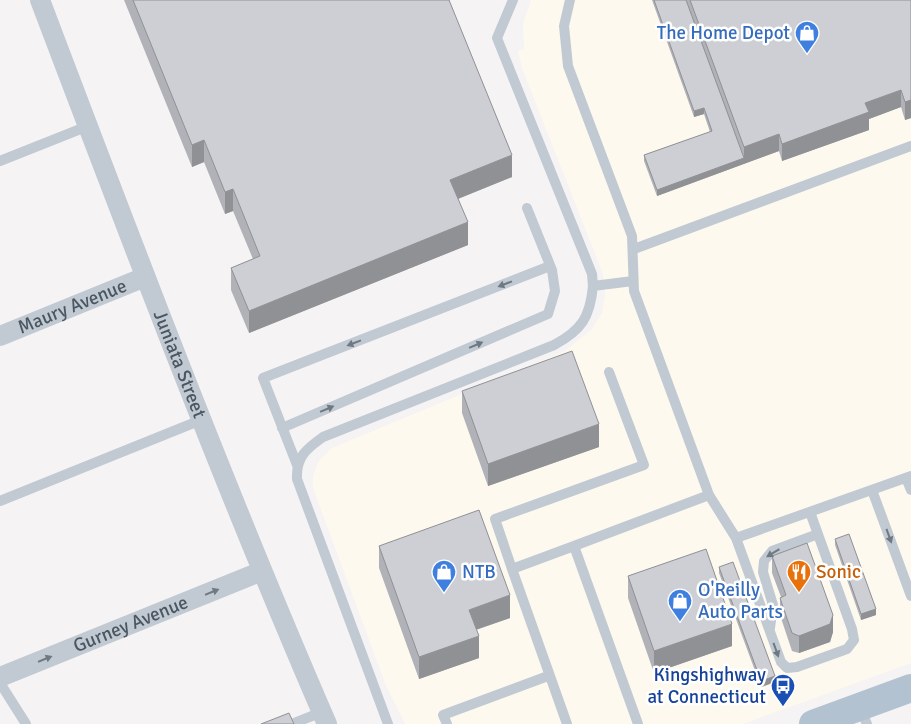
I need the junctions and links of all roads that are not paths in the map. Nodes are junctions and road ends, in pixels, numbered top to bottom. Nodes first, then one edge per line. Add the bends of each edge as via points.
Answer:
1 (40, 0) edge
2 (513, 0) edge
3 (570, 0) edge
4 (88, 126) junction
5 (911, 146) edge
6 (0, 162) edge
7 (527, 208) dead end
8 (634, 249) junction
9 (550, 266) junction
10 (145, 277) junction
11 (633, 281) junction
12 (593, 286) junction
13 (0, 336) edge
14 (609, 372) dead end
15 (201, 420) junction
16 (282, 428) junction
17 (297, 465) junction
18 (909, 477) edge
19 (872, 490) junction
20 (911, 490) edge
21 (709, 495) junction
22 (0, 501) edge
23 (810, 512) junction
24 (818, 534) junction
25 (736, 538) junction
26 (574, 546) junction
27 (512, 569) junction
28 (262, 572) junction
29 (911, 596) edge
30 (770, 630) junction
31 (548, 676) junction
32 (0, 677) edge
33 (0, 683) edge
34 (911, 688) edge
35 (863, 715) edge
36 (325, 718) edge
37 (26, 724) edge
38 (292, 724) edge
39 (388, 724) edge
40 (447, 724) edge
41 (566, 724) edge
42 (638, 724) edge
43 (812, 724) edge

1 - 4 street, Juniata Street
2 - 12 lane via 496,38 592,274
3 - 8 lane via 564,26 568,66 632,236
4 - 6 lane
4 - 10 street, Juniata Street
5 - 8 lane
7 - 9 lane
8 - 11 lane
16 -> 9 lane via 548,314 555,291
9 -> 16 lane via 263,378
10 - 13 street, Maury Avenue
10 - 15 street, Juniata Street
11 - 12 lane
11 - 21 lane
12 - 17 lane via 591,305 582,324 569,337 323,437 305,449
14 - 27 lane via 644,465 495,519
15 - 22 lane
15 - 28 street, Juniata Street
16 - 17 lane
17 - 39 lane via 297,479
18 - 19 lane
18 - 20 lane
19 - 23 lane
19 -> 29 lane
21 - 25 lane
21 - 26 lane
23 - 24 lane
23 - 25 lane
24 -> 30 lane via 772,551 764,561 763,572 774,605
30 -> 24 lane via 781,662 787,668 847,649 854,640
25 - 30 lane
26 - 27 lane
26 - 42 lane
27 - 31 lane
32 -> 28 street, Gurney Avenue
28 - 36 street, Juniata Street
31 - 40 lane via 443,715
31 - 41 lane
33 - 37 lane
34 - 35 main road
35 - 43 main road
36 - 38 lane

